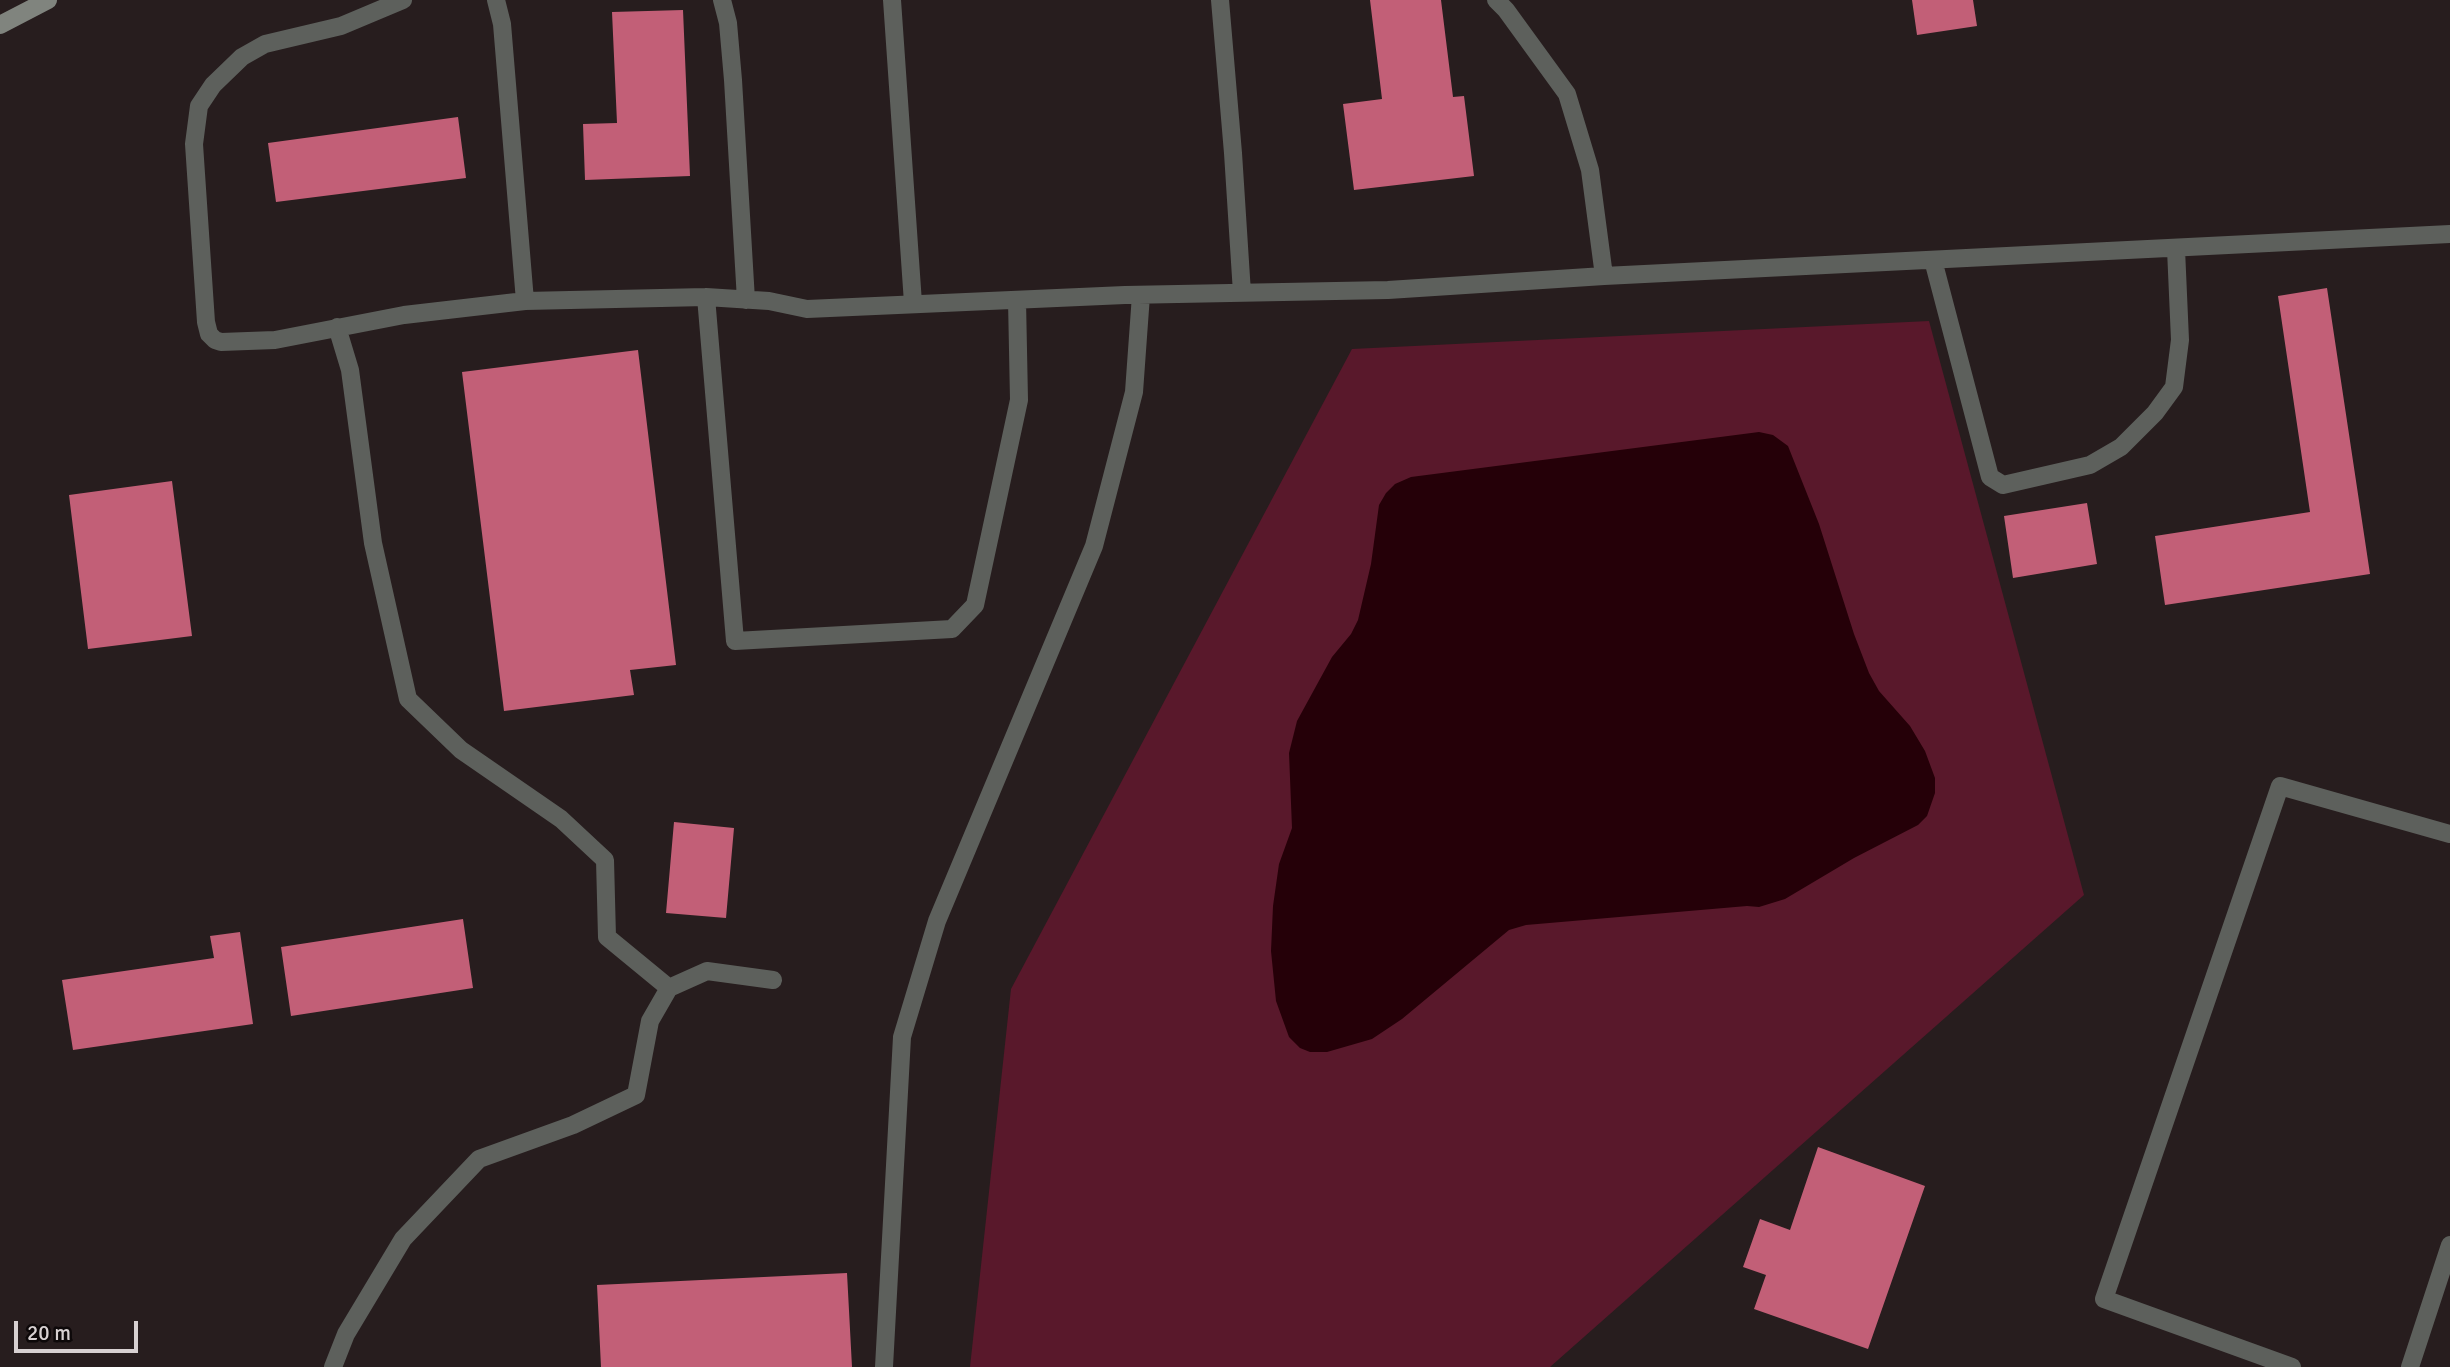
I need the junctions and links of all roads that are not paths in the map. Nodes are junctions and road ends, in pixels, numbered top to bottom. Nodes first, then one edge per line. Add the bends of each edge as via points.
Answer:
1 (48, 0) edge
2 (403, 0) edge
3 (496, 0) edge
4 (722, 0) edge
5 (892, 0) edge
6 (1220, 0) edge
7 (1496, 0) edge
8 (0, 25) edge
9 (2450, 234) edge
10 (2176, 249) junction
11 (1933, 260) junction
12 (1604, 276) junction
13 (1242, 293) junction
14 (1140, 295) junction
15 (706, 297) junction
16 (746, 300) junction
17 (1017, 300) junction
18 (524, 301) junction
19 (913, 303) junction
20 (337, 327) junction
21 (2450, 834) edge
22 (773, 980) dead end
23 (669, 988) junction
24 (2450, 1245) edge
25 (333, 1367) edge
26 (884, 1367) edge
27 (2292, 1367) edge
28 (2410, 1367) edge

1 - 8 street
2 - 20 lane via 341,26 265,44 242,57 199,106 194,144 209,334 221,342 275,340
3 - 18 lane via 502,24
4 - 16 lane via 729,23
5 - 19 lane
6 - 13 lane
7 - 12 lane via 1567,94 1590,170
9 - 10 lane
10 - 11 lane
10 - 11 lane via 2180,340 2174,387 2155,413 2121,447 2090,465 2003,485 1990,477
11 - 12 lane
12 - 13 lane via 1388,290
13 - 14 lane
14 - 17 lane
14 - 26 lane via 1134,392 1094,546 937,921 902,1037
15 - 16 lane
15 - 17 lane via 735,641 952,629 975,606 1019,400
15 - 18 lane
16 - 19 lane via 807,309
17 - 19 lane
18 - 20 lane via 404,314
20 - 23 lane via 352,384 373,543 408,699 461,750 561,819 605,860 607,937
21 - 27 lane via 2280,786 2104,1299
22 - 23 lane via 707,971
23 - 25 lane via 650,1021 636,1095 573,1125 479,1159 402,1239 346,1334
24 - 28 lane

